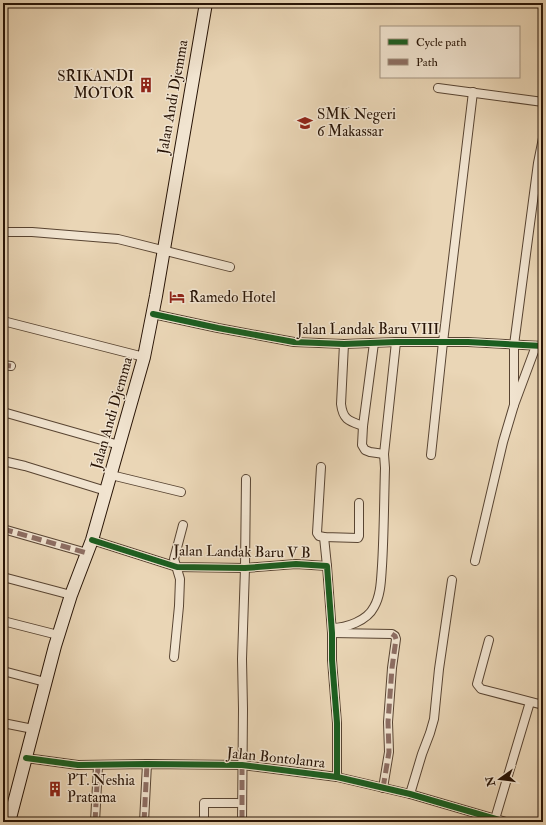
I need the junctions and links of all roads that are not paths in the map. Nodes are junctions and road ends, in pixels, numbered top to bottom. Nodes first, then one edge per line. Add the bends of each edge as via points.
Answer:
1 (4, 3) edge
2 (205, 3) edge
3 (3, 10) edge
4 (438, 88) dead end
5 (473, 92) junction
6 (543, 102) edge
7 (543, 138) edge
8 (3, 232) edge
9 (163, 250) junction
10 (230, 268) dead end
11 (153, 314) junction
12 (3, 321) edge
13 (396, 342) junction
14 (443, 342) junction
15 (374, 343) junction
16 (344, 344) junction
17 (514, 345) junction
18 (539, 346) edge
19 (144, 357) junction
20 (514, 405) junction
21 (3, 412) edge
22 (363, 426) junction
23 (119, 445) junction
24 (384, 454) junction
25 (432, 455) dead end
26 (3, 461) edge
27 (321, 467) dead end
28 (111, 475) junction
29 (246, 479) dead end
30 (106, 491) junction
31 (181, 492) dead end
32 (358, 503) dead end
33 (183, 525) dead end
34 (3, 529) edge
35 (324, 537) junction
36 (92, 540) junction
37 (87, 554) junction
38 (475, 561) dead end
39 (327, 566) junction
40 (176, 567) junction
41 (245, 568) junction
42 (3, 577) edge
43 (452, 580) dead end
44 (71, 595) junction
45 (3, 621) edge
46 (332, 631) junction
47 (58, 635) junction
48 (489, 640) dead end
49 (174, 657) dead end
50 (3, 671) edge
51 (46, 682) junction
52 (530, 702) junction
53 (543, 705) edge
54 (3, 723) edge
55 (33, 729) junction
56 (26, 758) junction
57 (147, 764) junction
58 (240, 765) junction
59 (98, 766) junction
60 (337, 777) junction
61 (383, 788) junction
62 (410, 794) junction
63 (237, 803) junction
64 (7, 819) edge
65 (495, 819) junction
66 (95, 822) edge
67 (144, 822) edge
68 (204, 822) edge
69 (237, 822) edge
70 (242, 822) edge
71 (506, 822) edge

1 - 3 street
2 - 9 main road, Jalan Andi Djemma
4 - 5 street
5 - 6 street
5 - 14 street
7 - 17 street
8 - 9 street via 118,239
9 - 10 street
9 - 11 main road, Jalan Andi Djemma
11 - 16 street, Jalan Landak Baru VIII via 288,341
11 - 19 main road, Jalan Andi Djemma
12 - 19 street
13 - 14 street, Jalan Landak Baru VIII
13 - 15 street, Jalan Landak Baru VIII
13 - 24 street
14 - 17 street, Jalan Landak Baru VIII
14 - 25 street
15 - 16 street, Jalan Landak Baru VIII
15 - 22 street
16 - 22 street via 342,412 346,420
17 - 18 street, Jalan Landak Baru VIII
17 - 20 street
18 - 20 street
19 - 23 main road, Jalan Andi Djemma
20 - 38 street
21 - 23 street
22 - 24 street via 362,445 365,450
23 - 28 main road, Jalan Andi Djemma
24 - 46 street via 382,574 378,596 374,608 363,619
26 - 30 street
27 - 35 street via 317,533
28 - 30 main road, Jalan Andi Djemma
28 - 31 street
29 - 41 street
30 - 36 main road, Jalan Andi Djemma
32 - 35 street via 358,538
33 - 40 street via 175,554
34 - 37 street
35 - 39 street
36 - 37 main road, Jalan Andi Djemma
36 - 40 street, Jalan Landak Baru V B
37 - 44 main road, Jalan Andi Djemma
39 - 41 street, Jalan Landak Baru V B via 296,564
39 - 46 street, Jalan Landak Baru V B
40 - 41 street, Jalan Landak Baru V B
40 - 49 street via 179,585
41 - 58 street
42 - 44 street
43 - 62 street via 434,719
44 - 47 main road, Jalan Andi Djemma
45 - 47 street
46 - 60 street, Jalan Landak Baru V B
46 - 61 street via 392,634 396,639 388,722 389,752
47 - 51 main road, Jalan Andi Djemma
48 - 52 street via 477,684 481,689
50 - 51 street
51 - 55 main road, Jalan Andi Djemma
52 - 53 street
52 - 65 street
54 - 55 street
55 - 56 main road, Jalan Andi Djemma
56 - 59 street, Jalan Bontolanra
56 - 64 main road, Jalan Andi Djemma
57 - 58 street, Jalan Bontolanra
57 - 59 street, Jalan Bontolanra
57 - 67 street
58 - 60 street, Jalan Bontolanra
58 - 63 street
58 - 70 street
59 - 66 street
60 - 61 street, Jalan Bontolanra
61 - 62 street, Jalan Bontolanra
62 - 65 street, Jalan Bontolanra
63 - 68 street via 204,803
63 - 69 street
65 - 71 street, Jalan Bontolanra

